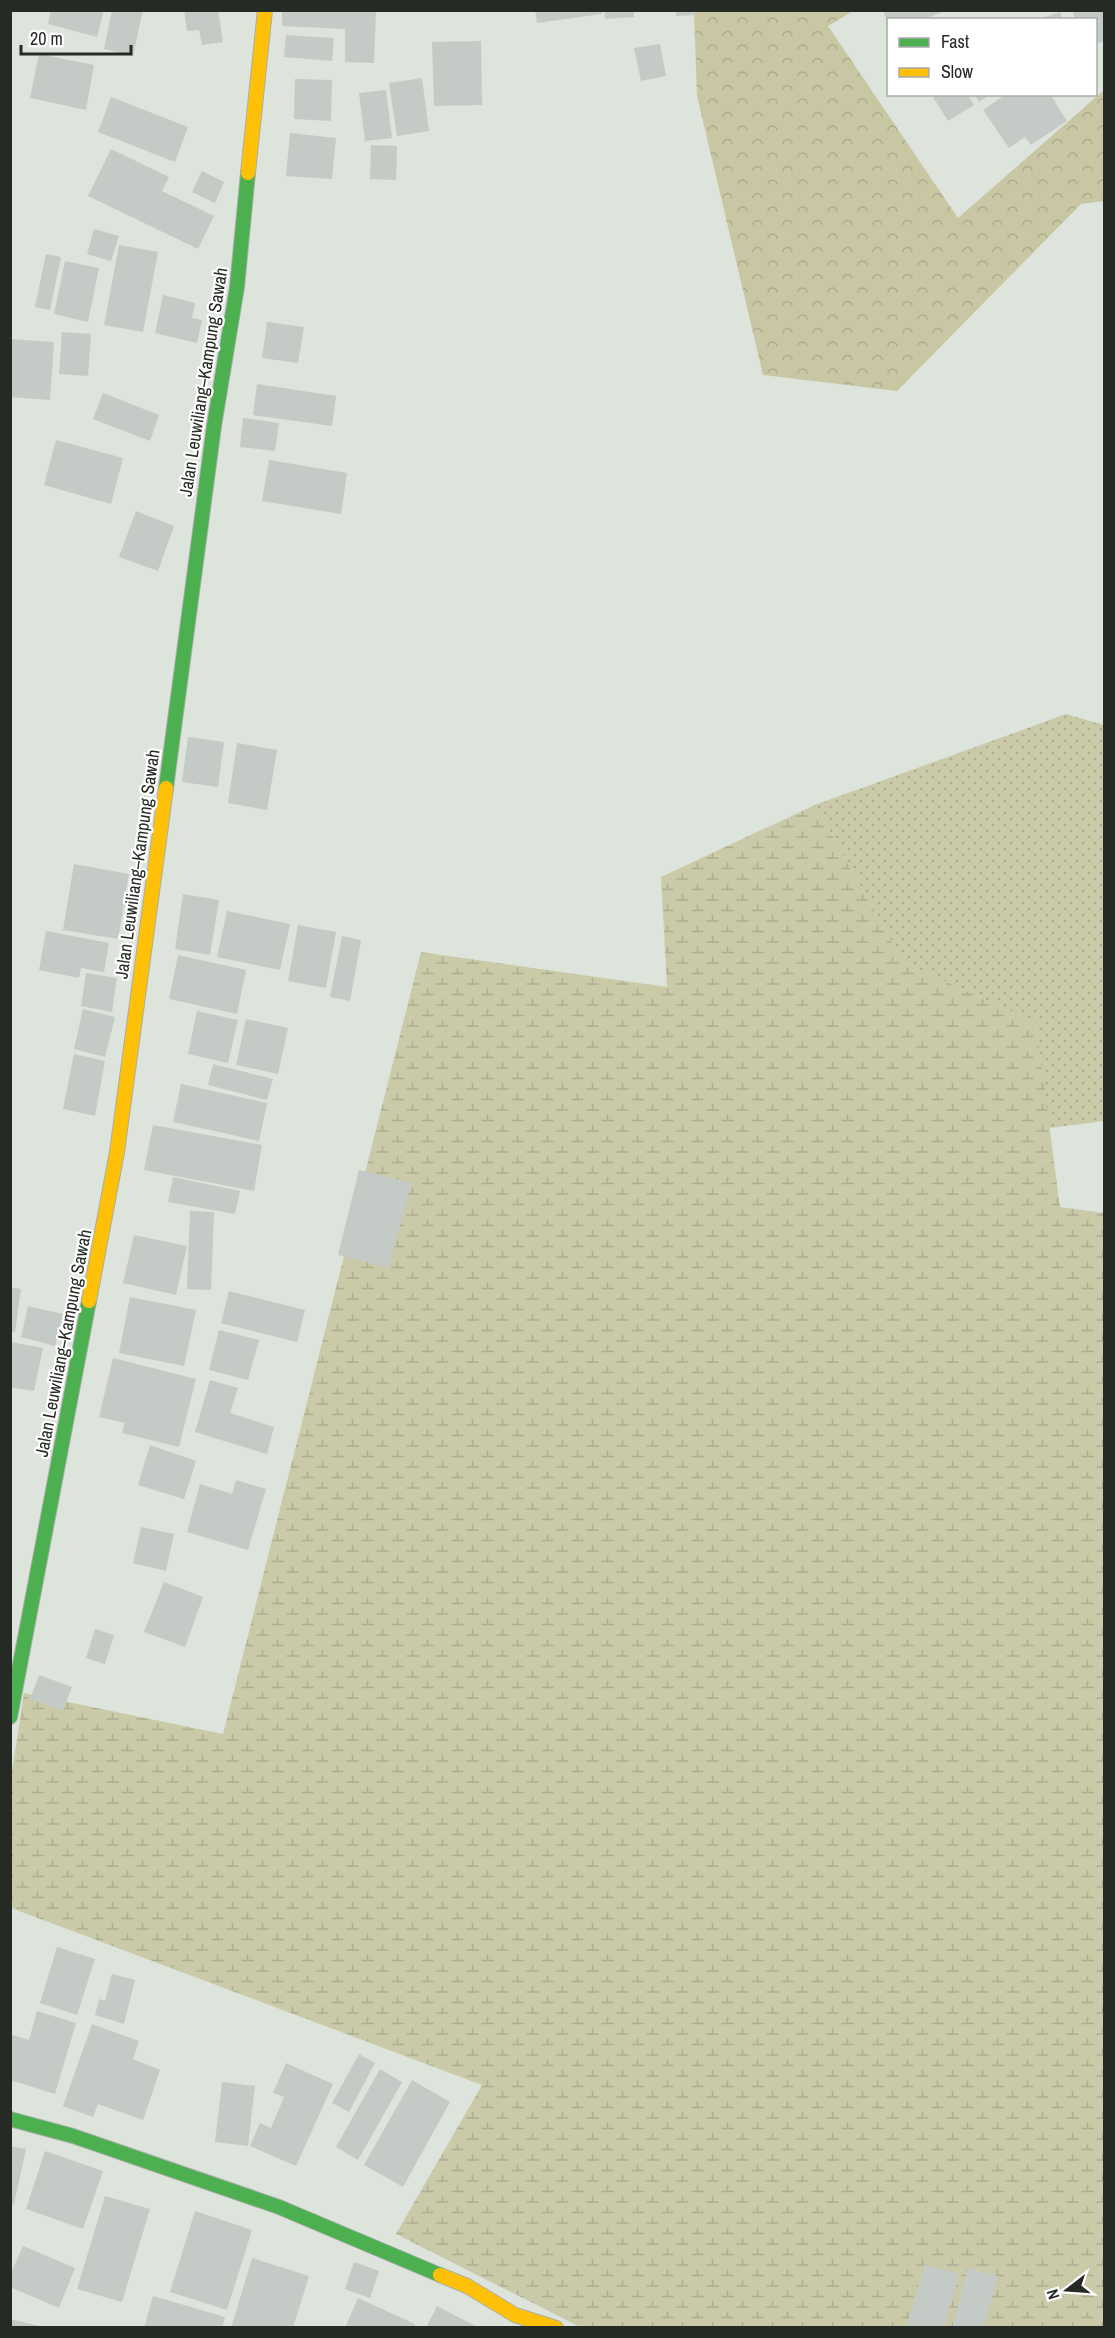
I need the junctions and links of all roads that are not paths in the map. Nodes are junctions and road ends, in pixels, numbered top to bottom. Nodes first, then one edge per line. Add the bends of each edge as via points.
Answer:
1 (265, 10) edge
2 (10, 1717) edge
3 (10, 2119) edge
4 (556, 2328) edge

1 - 2 main road, Jalan Leuwiliang–Kampung Sawah via 237,287 212,438 117,1152
3 - 4 main road via 73,2136 279,2207 467,2286 514,2314

